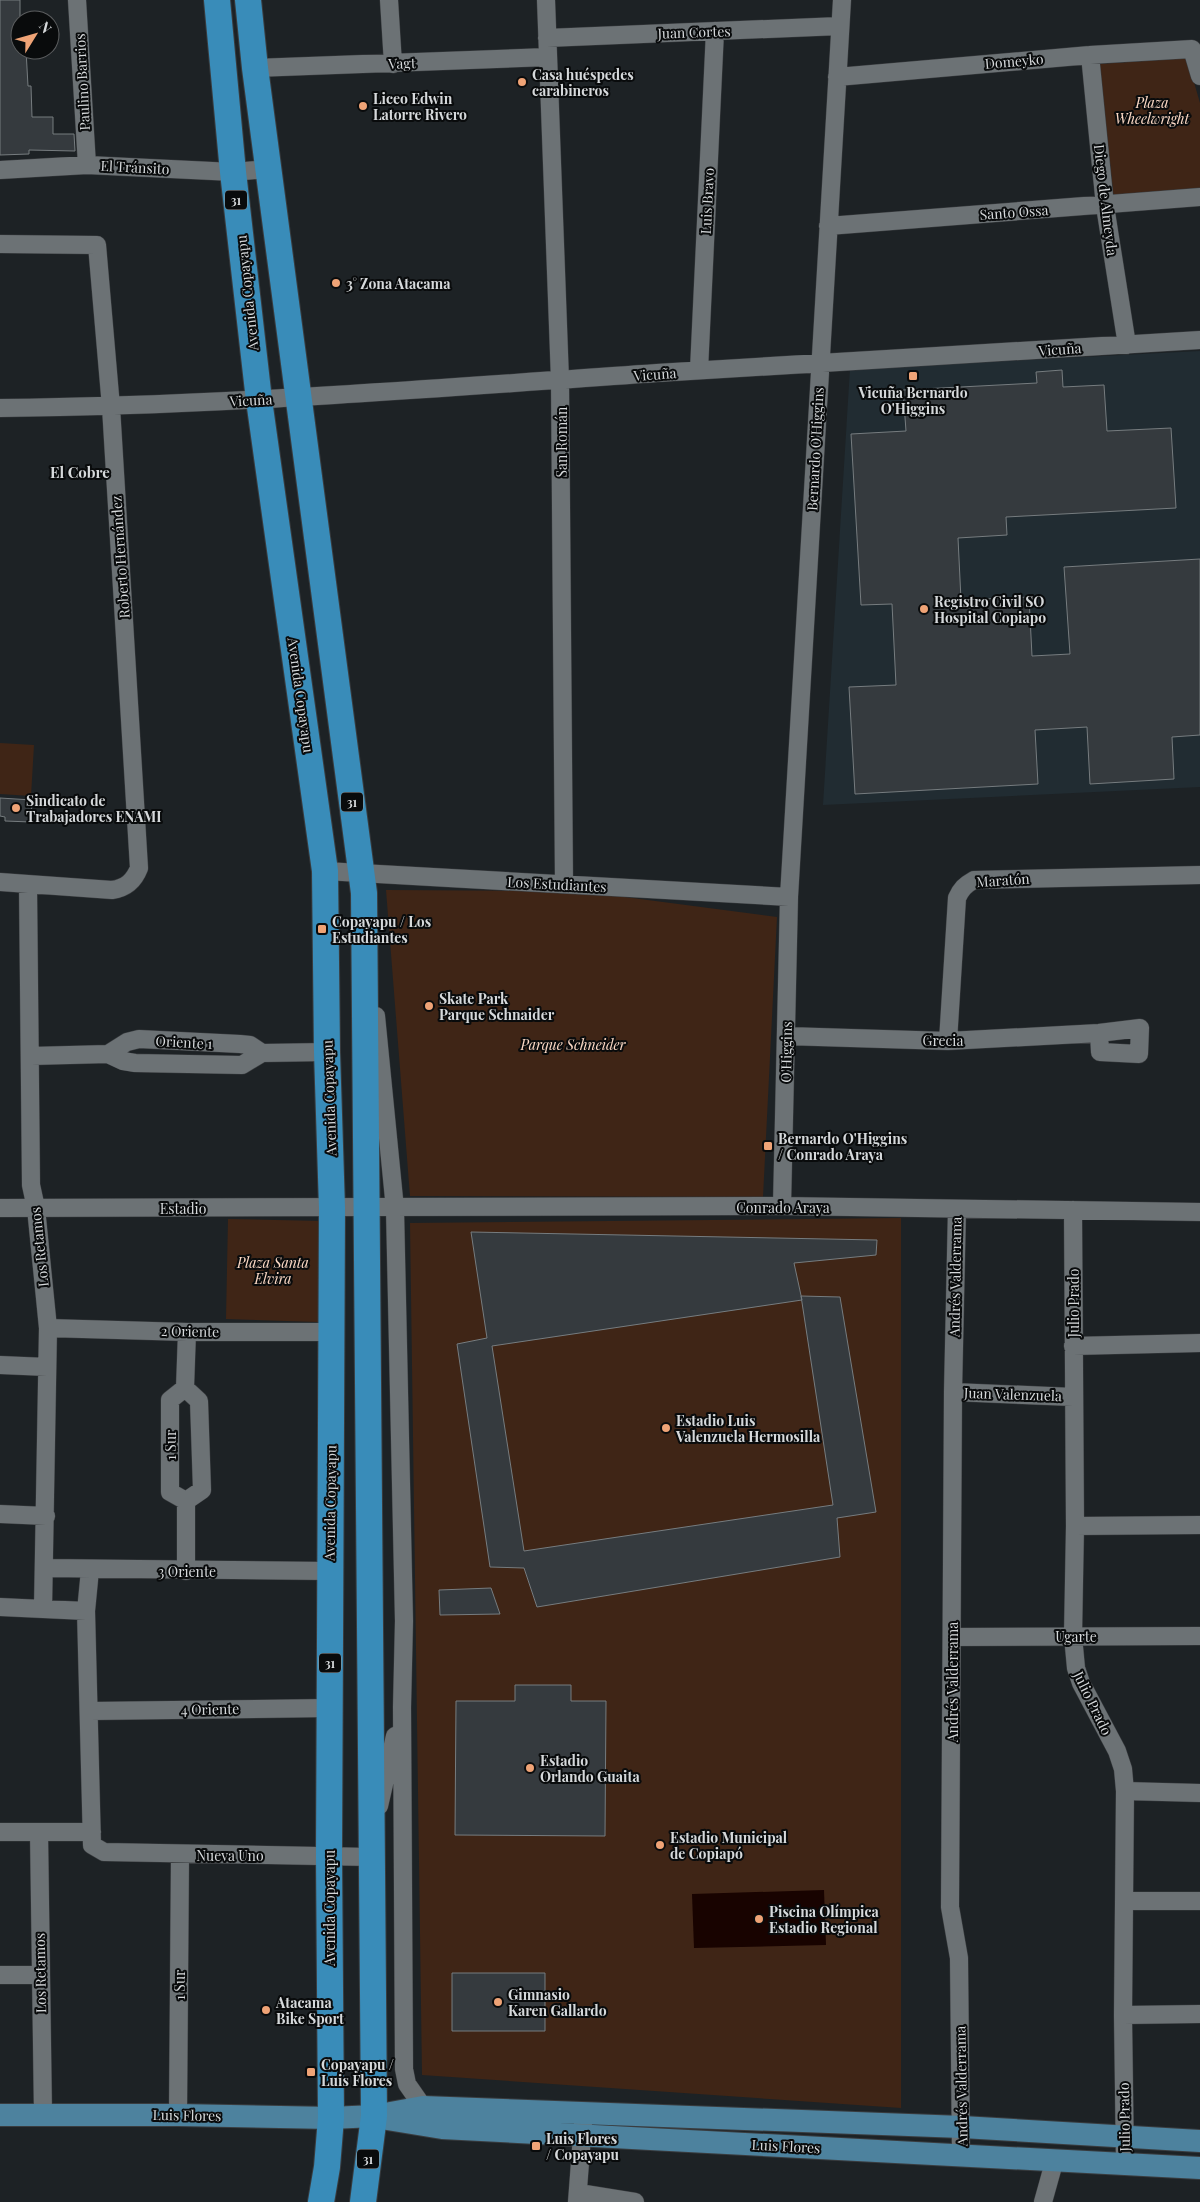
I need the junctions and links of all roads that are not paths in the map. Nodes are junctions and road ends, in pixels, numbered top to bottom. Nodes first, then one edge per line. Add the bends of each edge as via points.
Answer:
1 (77, 0) edge
2 (217, 0) edge
3 (248, 0) edge
4 (389, 0) edge
5 (546, 0) edge
6 (842, 0) edge
7 (840, 26) junction
8 (715, 31) junction
9 (547, 38) junction
10 (1090, 55) junction
11 (548, 57) junction
12 (393, 64) junction
13 (255, 68) junction
14 (1200, 76) edge
15 (837, 77) junction
16 (87, 165) junction
17 (269, 169) junction
18 (0, 170) edge
19 (233, 172) junction
20 (1200, 197) edge
21 (1105, 206) junction
22 (828, 226) junction
23 (0, 244) edge
24 (252, 335) junction
25 (1200, 340) edge
26 (1127, 345) junction
27 (820, 364) junction
28 (699, 370) junction
29 (560, 380) junction
30 (299, 398) junction
31 (259, 400) junction
32 (111, 407) junction
33 (0, 408) edge
34 (326, 871) junction
35 (1200, 875) edge
36 (0, 882) edge
37 (363, 883) junction
38 (564, 884) junction
39 (28, 885) junction
40 (789, 897) junction
41 (1099, 1033) dead end
42 (786, 1036) junction
43 (948, 1041) junction
44 (327, 1052) junction
45 (262, 1053) junction
46 (108, 1054) junction
47 (31, 1056) junction
48 (782, 1206) junction
49 (0, 1208) edge
50 (36, 1208) junction
51 (332, 1208) junction
52 (366, 1208) junction
53 (395, 1209) junction
54 (957, 1209) junction
55 (1073, 1210) junction
56 (1200, 1212) edge
57 (48, 1328) junction
58 (186, 1332) junction
59 (333, 1332) junction
60 (1200, 1343) edge
61 (1073, 1346) junction
62 (0, 1365) edge
63 (48, 1367) junction
64 (184, 1388) junction
65 (953, 1392) junction
66 (1073, 1397) junction
67 (186, 1501) junction
68 (0, 1514) edge
69 (46, 1516) junction
70 (1075, 1526) junction
71 (1200, 1526) edge
72 (45, 1568) junction
73 (90, 1570) junction
74 (329, 1570) junction
75 (186, 1571) junction
76 (0, 1607) edge
77 (43, 1609) junction
78 (86, 1611) junction
79 (1073, 1636) junction
80 (1200, 1636) edge
81 (952, 1637) junction
82 (402, 1707) junction
83 (330, 1708) junction
84 (90, 1711) junction
85 (1125, 1792) junction
86 (1200, 1793) edge
87 (0, 1832) edge
88 (39, 1832) junction
89 (92, 1838) junction
90 (371, 1848) junction
91 (180, 1855) junction
92 (329, 1856) junction
93 (1124, 1901) junction
94 (1200, 1901) edge
95 (0, 1975) edge
96 (40, 1975) junction
97 (1200, 2014) edge
98 (1123, 2015) junction
99 (423, 2107) junction
100 (584, 2112) junction
101 (0, 2114) edge
102 (43, 2114) junction
103 (178, 2115) junction
104 (374, 2116) junction
105 (330, 2118) junction
106 (962, 2127) junction
107 (582, 2136) junction
108 (1124, 2136) junction
109 (1200, 2141) edge
110 (962, 2154) junction
111 (1055, 2159) junction
112 (1125, 2164) junction
113 (1200, 2168) edge
114 (578, 2197) edge
115 (321, 2202) edge
116 (363, 2202) edge
117 (635, 2202) edge
118 (1043, 2202) edge

1 - 16 street, Paulino Barrios
2 - 19 highway, Avenida Copayapu / 31
3 - 13 highway, 31
4 - 12 street
5 - 9 street, San Román
6 - 7 street, Bernardo O'Higgins
7 - 8 street, Juan Cortes
7 - 15 street, Bernardo O'Higgins
8 - 9 street, Juan Cortes
8 - 28 street, Luis Bravo
9 - 11 street, San Román
10 - 14 street, Domeyko via 1192,49
10 - 15 street, Domeyko
10 - 21 street, Diego de Almeyda
11 - 12 street, Vagt
11 - 29 street, San Román
12 - 13 street, Vagt
13 - 17 highway, 31
15 - 22 street, Bernardo O'Higgins
16 - 18 street, El Tránsito
16 - 19 street, El Tránsito
17 - 19 street, El Tránsito
17 - 30 highway, 31
19 - 24 highway, Avenida Copayapu / 31
20 - 21 street, Santo Ossa
21 - 22 street, Santo Ossa
21 - 26 street, Diego de Almeyda
22 - 27 street, Bernardo O'Higgins
23 - 32 street, Roberto Hernández via 97,245
24 - 30 highway via 270,369
24 - 31 highway, Avenida Copayapu / 31
25 - 26 street, Vicuña
26 - 27 street, Vicuña
27 - 28 street, Vicuña
27 - 40 street, Bernardo O'Higgins
28 - 29 street, Vicuña
29 - 30 street, Vicuña
29 - 38 street, San Román
30 - 31 street, Vicuña
30 - 37 highway, 31
31 - 32 street, Vicuña
31 - 34 highway, Avenida Copayapu / 31
32 - 33 street, Vicuña
32 - 39 street, Roberto Hernández via 139,868 136,878 119,889
34 - 37 street, Los Estudiantes
34 - 44 highway, Avenida Copayapu / 31
35 - 43 street, Maratón via 974,880 962,888 957,898
36 - 39 street
37 - 38 street, Los Estudiantes
37 - 52 highway, 31
37 - 53 street
38 - 40 street, Los Estudiantes
39 - 47 street, Los Retamos
40 - 42 street, O'Higgins
41 - 43 street, Grecia
42 - 43 street, Grecia
42 - 48 street, O'Higgins
44 - 45 street, Oriente 1
44 - 51 highway, Avenida Copayapu / 31
45 - 46 street, Oriente 1 via 242,1065 135,1063
45 - 46 street, Oriente 1 via 250,1045 139,1039 127,1042
46 - 47 street, Oriente 1
47 - 50 street, Los Retamos via 31,1185
48 - 53 street, Conrado Araya
48 - 54 street, Conrado Araya
49 - 50 street, Estadio
50 - 51 street, Estadio
50 - 57 street, Los Retamos
51 - 52 street, Estadio
51 - 59 highway, Avenida Copayapu / 31
52 - 53 street, Conrado Araya
52 - 90 highway, 31
53 - 82 street via 404,1621
54 - 55 street, Conrado Araya
54 - 65 street, Andrés Valderrama
55 - 56 street, Conrado Araya
55 - 61 street, Julio Prado
57 - 58 street, 2 Oriente
57 - 63 street, Los Retamos
58 - 59 street, 2 Oriente
58 - 64 street
59 - 74 highway, Avenida Copayapu / 31
60 - 61 street
61 - 66 street, Julio Prado
62 - 63 street
63 - 69 street, Los Retamos
64 - 67 street via 199,1401 202,1490
64 - 67 street, 1 Sur via 170,1400 170,1492
65 - 66 street, Juan Valenzuela
65 - 81 street, Andrés Valderrama
66 - 70 street, Julio Prado
67 - 75 street
68 - 69 street
69 - 72 street, Los Retamos
70 - 71 street
70 - 79 street, Julio Prado
72 - 73 street, 3 Oriente
72 - 77 street, Los Retamos
73 - 75 street, 3 Oriente
73 - 78 street
74 - 75 street, 3 Oriente
74 - 83 highway, Avenida Copayapu / 31
76 - 77 street
77 - 78 street
78 - 84 street
79 - 80 street, Ugarte
79 - 81 street, Ugarte
79 - 85 street, Julio Prado via 1081,1683 1117,1751
81 - 106 street, Andrés Valderrama via 950,1907 959,1958
82 - 90 street
82 - 99 street via 404,2069 407,2084
83 - 84 street, 4 Oriente
83 - 92 highway, Avenida Copayapu / 31
84 - 89 street
85 - 86 street
85 - 93 street, Julio Prado
87 - 88 street, Nueva Uno
88 - 89 street, Nueva Uno
88 - 96 street, Los Retamos
89 - 91 street, Nueva Uno via 104,1852
90 - 92 street, Nueva Uno
90 - 104 highway, 31
91 - 92 street, Nueva Uno
91 - 103 street, 1 Sur
92 - 105 highway, Avenida Copayapu / 31
93 - 94 street
93 - 98 street, Julio Prado
95 - 96 street
96 - 102 street, Los Retamos
97 - 98 street
98 - 108 street, Julio Prado
99 - 100 main road, Luis Flores
99 - 104 main road, Luis Flores
100 - 106 main road, Luis Flores
100 - 107 street
101 - 102 main road, Luis Flores
102 - 103 main road, Luis Flores
103 - 105 main road, Luis Flores
104 - 105 main road, Luis Flores
104 - 107 main road, Luis Flores via 442,2128
104 - 116 highway, 31
105 - 115 highway, Avenida Copayapu / 31
106 - 108 main road, Luis Flores
106 - 110 street, Andrés Valderrama
107 - 110 main road, Luis Flores
107 - 114 street
108 - 109 main road, Luis Flores
108 - 112 street, Julio Prado
110 - 111 main road, Luis Flores
111 - 112 main road, Luis Flores
111 - 118 street
112 - 113 main road, Luis Flores
114 - 117 street

